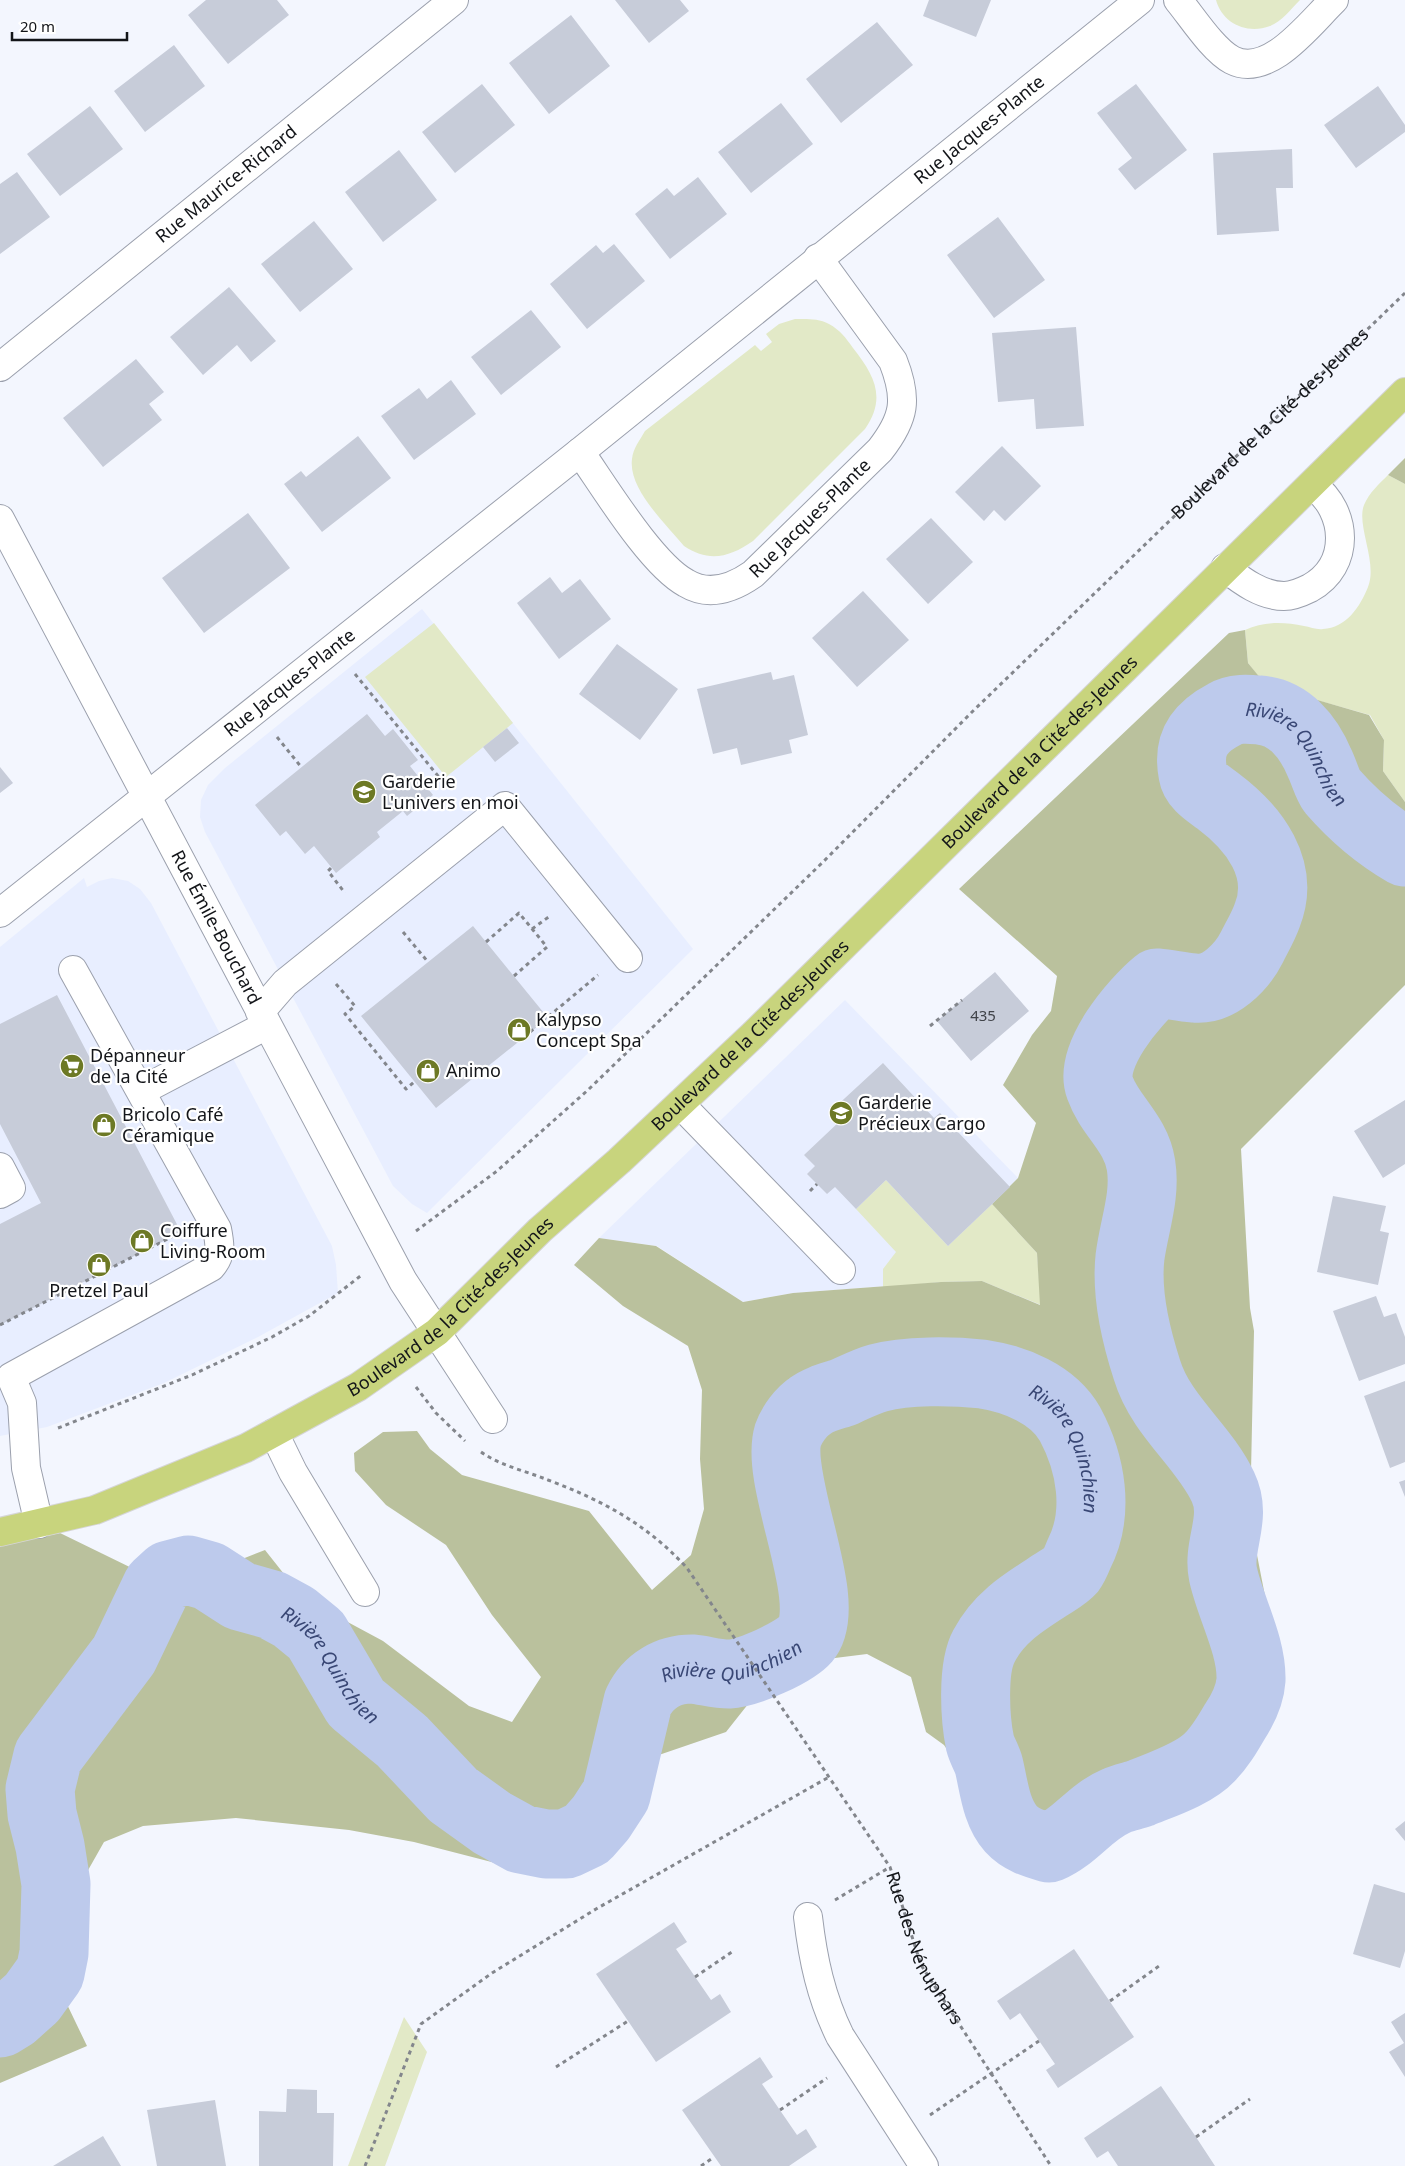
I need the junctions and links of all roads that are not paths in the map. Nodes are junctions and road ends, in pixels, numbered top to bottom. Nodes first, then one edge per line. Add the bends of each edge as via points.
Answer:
1 (454, 0) edge
2 (1140, 0) edge
3 (1178, 0) edge
4 (1334, 0) edge
5 (818, 258) junction
6 (0, 367) edge
7 (1405, 392) edge
8 (580, 452) junction
9 (1314, 484) junction
10 (0, 519) edge
11 (1225, 568) junction
12 (147, 796) junction
13 (0, 913) edge
14 (628, 958) dead end
15 (74, 970) dead end
16 (263, 1018) junction
17 (141, 1091) junction
18 (680, 1104) junction
19 (0, 1167) edge
20 (0, 1194) edge
21 (841, 1270) dead end
22 (437, 1332) junction
23 (5, 1378) edge
24 (493, 1420) dead end
25 (274, 1434) junction
26 (38, 1524) junction
27 (0, 1532) edge
28 (365, 1592) dead end
29 (808, 1918) road end
30 (924, 2166) edge

1 - 6 street, Rue Maurice-Richard
2 - 5 street, Rue Jacques-Plante
3 - 4 street via 1217,47 1230,59 1242,64 1266,62
5 - 8 street, Rue Jacques-Plante
5 - 8 street, Rue Jacques-Plante via 893,361 903,397 901,417 880,450 753,574 737,586 722,590 686,584 642,539
7 - 9 main road, Boulevard de la Cité-des-Jeunes
8 - 12 street, Rue Jacques-Plante
9 - 11 main road, Boulevard de la Cité-des-Jeunes
9 - 11 street via 1340,523 1338,559 1330,572 1301,592 1284,596 1257,590
10 - 12 street, Rue Émile-Bouchard
11 - 18 main road, Boulevard de la Cité-des-Jeunes
12 - 13 street, Rue Jacques-Plante
12 - 16 street, Rue Émile-Bouchard
14 - 16 street via 506,806 285,982
15 - 17 street
16 - 17 street
16 - 22 street, Rue Émile-Bouchard via 403,1282
17 - 23 street via 217,1229 220,1246 217,1260 211,1267
18 - 21 street
18 - 22 main road, Boulevard de la Cité-des-Jeunes via 540,1230
19 - 20 street via 11,1188
22 - 24 street, Rue Émile-Bouchard
22 - 25 main road, Boulevard de la Cité-des-Jeunes via 358,1387
23 - 26 street via 22,1403 26,1468
25 - 26 main road, Boulevard de la Cité-des-Jeunes via 95,1510
25 - 28 street
26 - 27 main road, Boulevard de la Cité-des-Jeunes
29 - 30 street via 813,1963 829,2014

